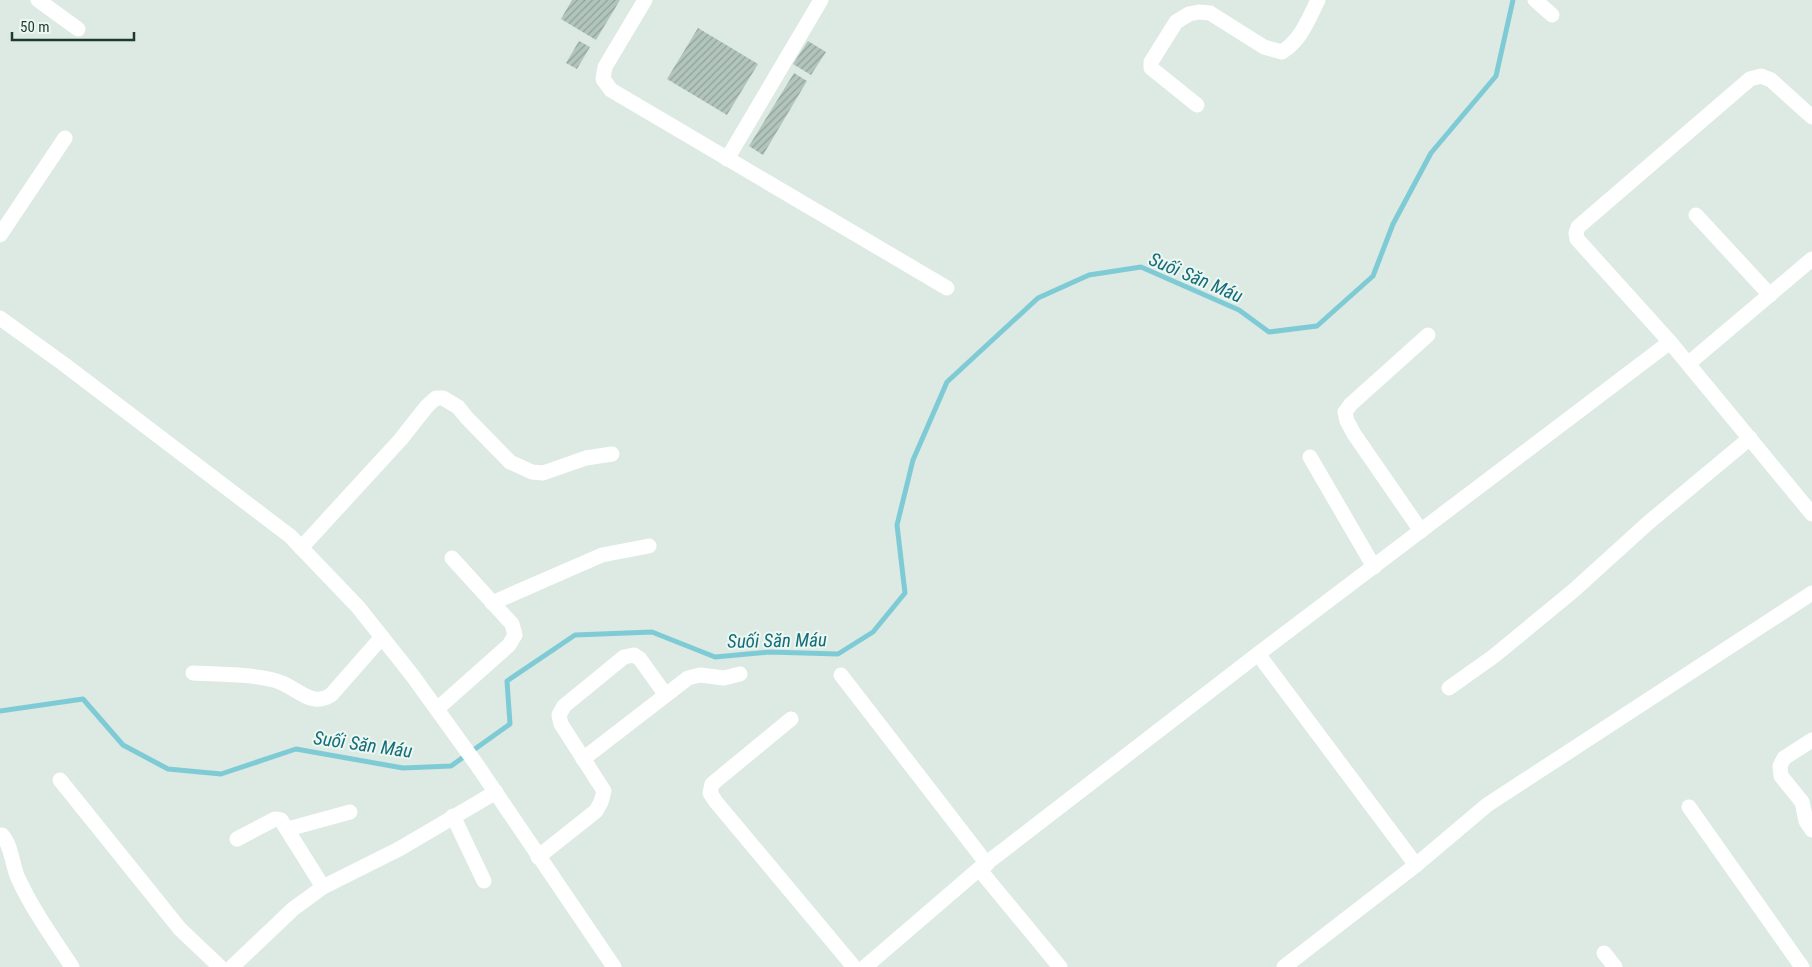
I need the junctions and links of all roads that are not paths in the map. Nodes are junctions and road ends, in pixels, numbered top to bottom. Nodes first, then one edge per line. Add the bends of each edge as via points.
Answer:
1 (38, 0) edge
2 (645, 0) edge
3 (821, 0) edge
4 (1318, 0) edge
5 (1535, 0) edge
6 (1552, 15) dead end
7 (78, 29) dead end
8 (1198, 105) dead end
9 (1812, 117) edge
10 (65, 138) dead end
11 (727, 159) junction
12 (1696, 215) dead end
13 (0, 235) edge
14 (1812, 259) edge
15 (947, 288) dead end
16 (1770, 295) junction
17 (0, 318) edge
18 (1428, 335) dead end
19 (1670, 342) junction
20 (1689, 363) junction
21 (1750, 438) junction
22 (612, 454) dead end
23 (1310, 457) dead end
24 (1812, 514) edge
25 (1421, 531) junction
26 (649, 546) dead end
27 (300, 548) junction
28 (452, 558) dead end
29 (1374, 567) junction
30 (1812, 593) edge
31 (492, 603) junction
32 (382, 637) junction
33 (1258, 654) junction
34 (193, 672) dead end
35 (740, 674) dead end
36 (841, 675) dead end
37 (1449, 688) dead end
38 (665, 694) junction
39 (437, 709) junction
40 (791, 719) dead end
41 (1812, 740) edge
42 (583, 759) junction
43 (60, 780) dead end
44 (496, 792) junction
45 (1689, 807) dead end
46 (350, 812) dead end
47 (454, 816) junction
48 (288, 829) junction
49 (1812, 830) edge
50 (0, 835) edge
51 (237, 839) dead end
52 (538, 857) junction
53 (1416, 865) junction
54 (983, 866) junction
55 (484, 881) dead end
56 (323, 887) junction
57 (1604, 952) dead end
58 (72, 967) edge
59 (220, 967) edge
60 (232, 967) edge
61 (614, 967) edge
62 (854, 967) edge
63 (865, 967) edge
64 (1060, 967) edge
65 (1284, 967) edge
66 (1614, 967) edge
67 (1802, 967) edge

1 - 7 street
2 - 11 street via 605,67 603,79 611,90
3 - 11 street
4 - 8 street via 1302,32 1292,46 1282,52 1264,48 1210,13 1189,14 1176,22 1151,62 1151,68
5 - 6 street
9 - 19 street via 1771,80 1761,76 1750,79 1578,227 1577,239
10 - 13 street
11 - 15 street
12 - 16 street
14 - 16 street
16 - 20 street
17 - 27 street via 282,530
18 - 25 street via 1345,412 1354,434
19 - 20 street
19 - 25 street
20 - 21 street
21 - 24 street
21 - 37 street via 1573,591 1494,656
22 - 27 street via 586,458 543,473 532,472 510,462 458,407 443,398 436,398
23 - 29 street
25 - 29 street
26 - 31 street via 602,555
27 - 32 street via 358,607
28 - 31 street
29 - 33 street
30 - 53 street via 1487,805
31 - 39 street via 512,624 515,635 509,645
32 - 34 street via 324,699 315,700 271,680
32 - 39 street
33 - 53 street
33 - 54 street
35 - 38 street via 724,678 700,675 688,678
36 - 54 street
38 - 42 street
38 - 42 street via 640,658 634,655 624,657 564,706 559,715 560,724
39 - 44 street
40 - 62 street via 712,784 710,793
41 - 49 street via 1784,758 1780,766 1781,776 1802,802 1806,821
42 - 52 street via 604,791 601,802 596,811
43 - 59 street via 180,929
44 - 47 street
44 - 52 street
45 - 67 street
46 - 48 street
47 - 55 street
47 - 56 street via 399,849
48 - 51 street via 278,818
48 - 56 street
50 - 58 street via 7,841 17,877 35,910
52 - 61 street
53 - 65 street
54 - 63 street
54 - 64 street
56 - 60 street via 293,909
57 - 66 street

